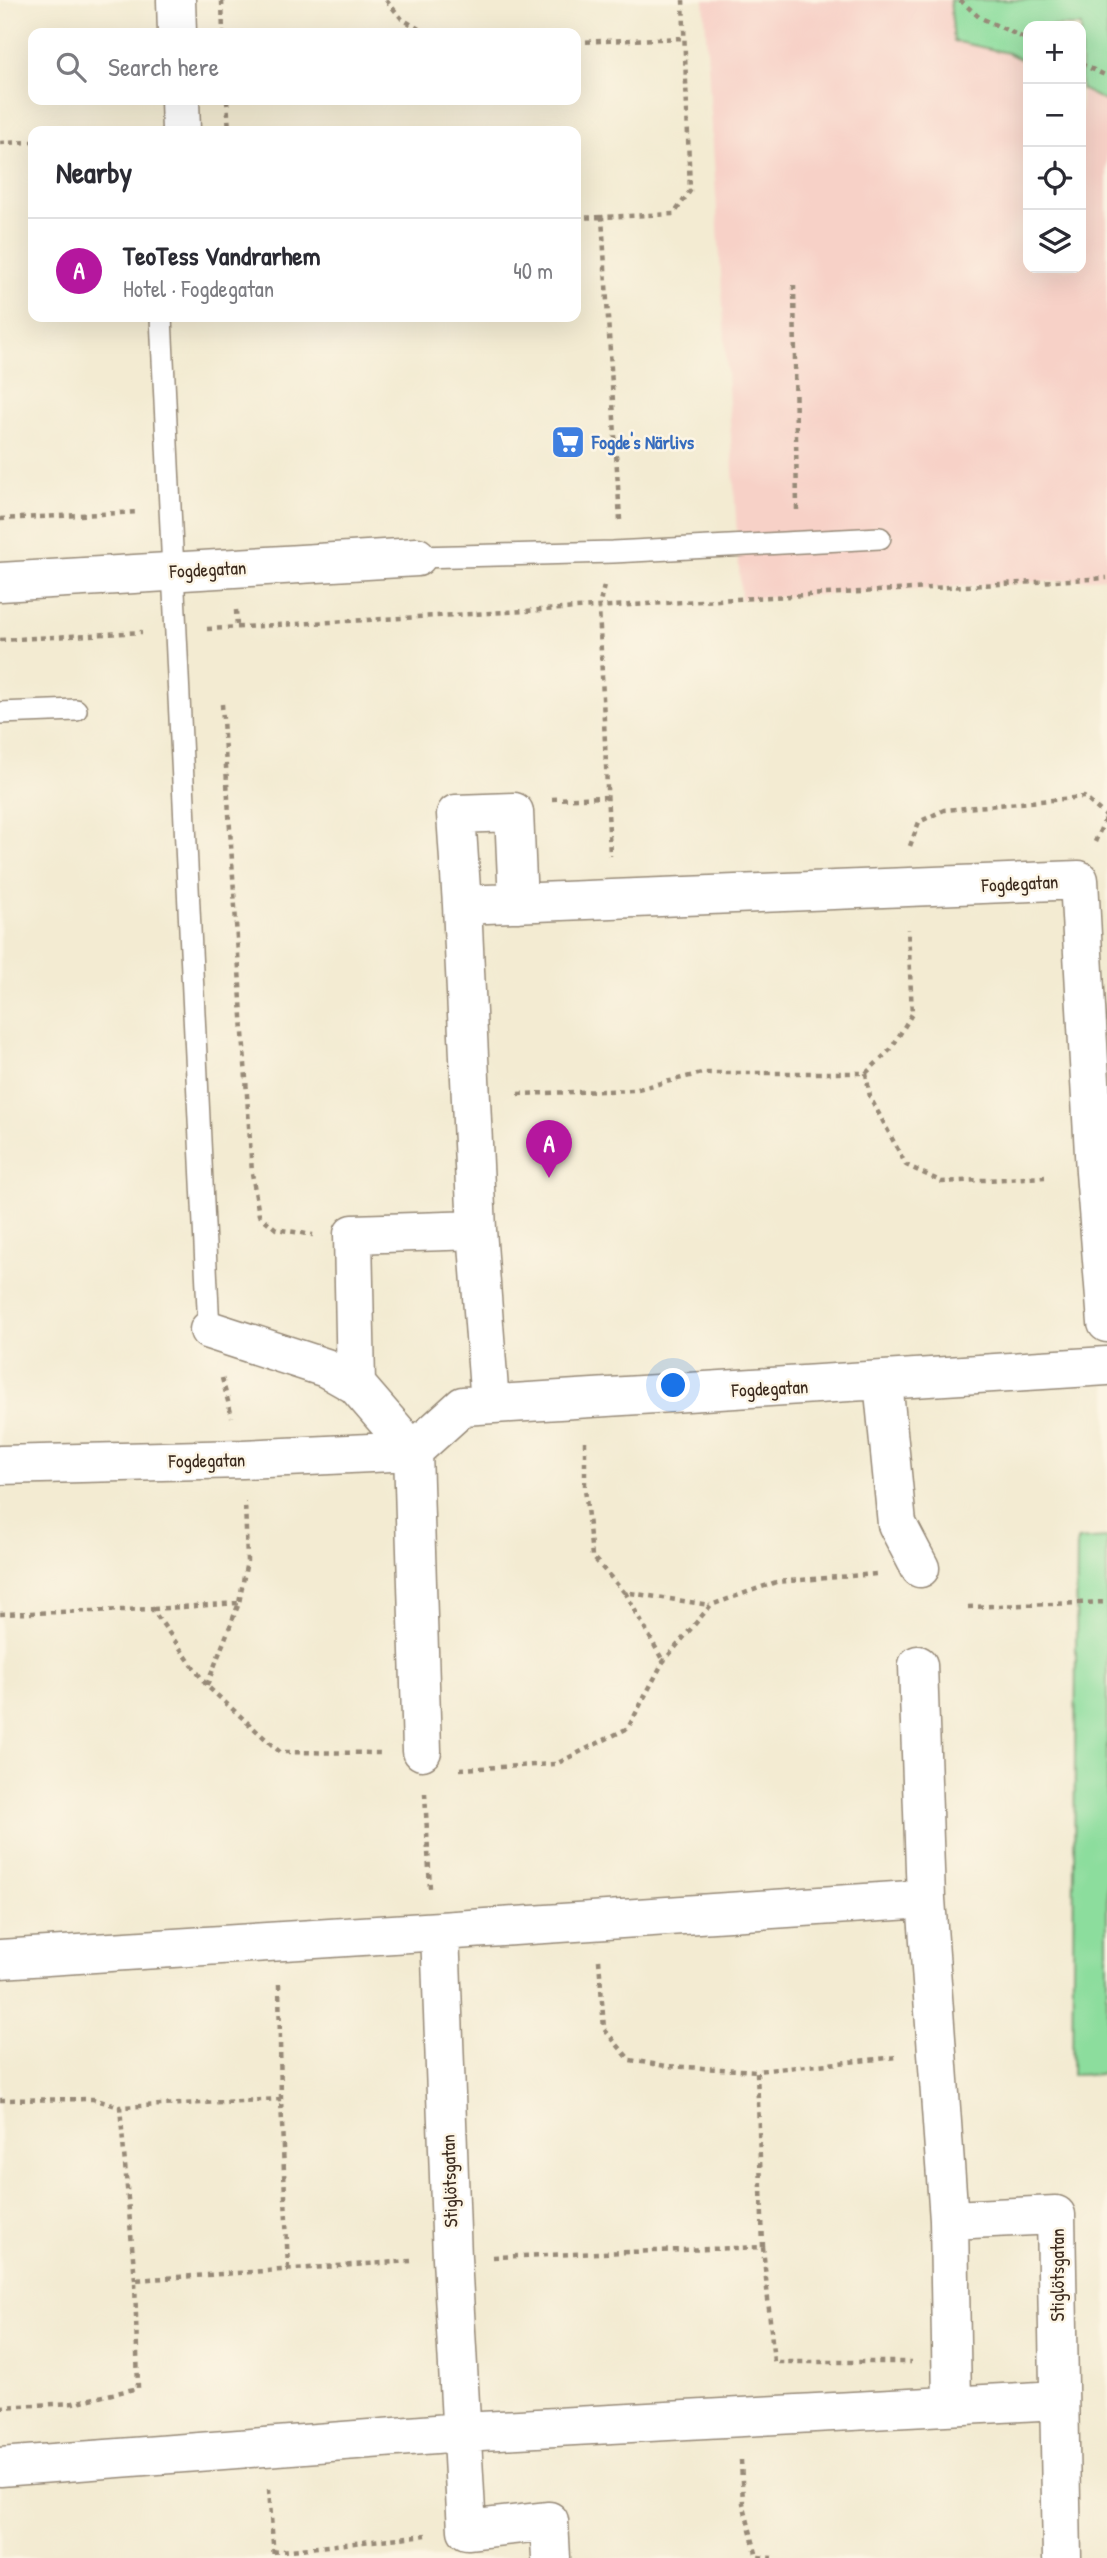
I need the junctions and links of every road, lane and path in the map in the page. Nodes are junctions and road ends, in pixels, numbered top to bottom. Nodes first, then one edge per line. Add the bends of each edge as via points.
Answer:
1 (176, 0) edge
2 (222, 0) edge
3 (386, 0) edge
4 (683, 0) edge
5 (960, 0) edge
6 (177, 28) edge
7 (223, 28) edge
8 (417, 28) edge
9 (685, 38) junction
10 (1023, 38) edge
11 (581, 42) edge
12 (1086, 66) edge
13 (1107, 76) edge
14 (180, 105) edge
15 (227, 105) edge
16 (181, 126) edge
17 (229, 126) edge
18 (28, 142) edge
19 (0, 143) edge
20 (602, 217) junction
21 (581, 218) edge
22 (794, 285) dead end
23 (161, 322) edge
24 (172, 510) junction
25 (0, 519) edge
26 (880, 538) dead end
27 (797, 542) junction
28 (613, 552) junction
29 (417, 557) joint
30 (174, 572) junction
31 (1107, 578) edge
32 (0, 582) edge
33 (598, 607) junction
34 (175, 631) junction
35 (0, 640) edge
36 (222, 704) dead end
37 (76, 709) dead end
38 (0, 713) edge
39 (607, 797) junction
40 (514, 812) junction
41 (612, 899) junction
42 (518, 903) junction
43 (462, 905) junction
44 (518, 1094) dead end
45 (1045, 1178) dead end
46 (477, 1230) junction
47 (353, 1234) junction
48 (1107, 1322) edge
49 (209, 1329) junction
50 (1107, 1366) edge
51 (884, 1381) junction
52 (356, 1385) junction
53 (584, 1399) junction
54 (490, 1404) junction
55 (413, 1451) junction
56 (243, 1460) junction
57 (0, 1465) edge
58 (920, 1568) joint
59 (624, 1592) junction
60 (1107, 1602) edge
61 (239, 1603) junction
62 (711, 1605) junction
63 (968, 1607) dead end
64 (152, 1609) junction
65 (0, 1614) edge
66 (663, 1662) junction
67 (918, 1665) dead end
68 (207, 1686) junction
69 (423, 1761) junction
70 (926, 1899) junction
71 (596, 1921) junction
72 (436, 1931) junction
73 (278, 1941) junction
74 (0, 1959) edge
75 (937, 2054) junction
76 (757, 2071) junction
77 (281, 2099) junction
78 (0, 2100) edge
79 (120, 2107) junction
80 (949, 2220) junction
81 (764, 2247) junction
82 (452, 2258) junction
83 (288, 2269) junction
84 (135, 2280) junction
85 (951, 2362) junction
86 (1058, 2400) junction
87 (952, 2405) junction
88 (0, 2407) edge
89 (739, 2417) junction
90 (462, 2432) junction
91 (266, 2446) junction
92 (0, 2467) edge
93 (467, 2530) junction
94 (274, 2555) edge
95 (551, 2558) edge
96 (772, 2558) edge
97 (1062, 2558) edge

1 - 6 street
2 - 7 path
3 - 8 path via 402,19
4 - 9 path
5 - 10 path via 979,17
9 - 11 path
9 - 20 path via 690,191 674,214
12 - 13 path
14 - 16 street
15 - 17 path
18 - 19 path
20 - 21 path
20 - 28 path via 620,531
22 - 27 path
23 - 24 lane
24 - 25 path
24 - 30 lane
26 - 27 lane
27 - 28 lane
28 - 29 lane
28 - 33 path
29 - 30 street, Fogdegatan
30 - 32 street, Fogdegatan
30 - 34 lane
31 - 33 path
33 - 34 path
33 - 39 path
34 - 35 path
34 - 49 lane
36 - 47 path via 252,1173 259,1215 276,1229 312,1235
37 - 38 lane
39 - 40 path via 533,800
39 - 41 path
40 - 42 street
40 - 43 street via 456,814
41 - 42 street, Fogdegatan
41 - 48 street, Fogdegatan via 1079,880
42 - 43 street, Fogdegatan
43 - 46 street
44 - 45 path via 634,1090 702,1073 866,1073 870,1097 906,1165 942,1182
46 - 47 street
46 - 54 street
47 - 52 street
49 - 52 street via 326,1368
49 - 56 path
50 - 51 street, Fogdegatan
51 - 53 street, Fogdegatan
51 - 58 street via 897,1524
52 - 55 street
53 - 54 street, Fogdegatan
53 - 59 path via 585,1488 592,1556
54 - 55 street, Fogdegatan via 463,1406
55 - 56 street, Fogdegatan
55 - 69 street
56 - 57 street, Fogdegatan
56 - 61 path via 247,1561
58 - 62 path via 776,1582
59 - 62 path
59 - 66 path
60 - 63 path
61 - 64 path
61 - 68 path
62 - 66 path
64 - 65 path
64 - 68 path
66 - 69 path via 628,1728 556,1764
67 - 70 street
68 - 69 path via 280,1752 384,1753
69 - 72 path
70 - 71 street
70 - 75 street
71 - 72 street
71 - 76 path via 604,2029 629,2060
72 - 73 street
72 - 82 street, Stiglötsgatan
73 - 74 street
73 - 77 path
75 - 76 path
75 - 80 street
76 - 81 path
77 - 79 path
77 - 83 path
78 - 79 path via 93,2099
79 - 84 path
80 - 85 street
80 - 86 street, Stiglötsgatan via 1056,2215
81 - 82 path
81 - 85 path via 774,2362
82 - 83 path
82 - 90 street, Stiglötsgatan
83 - 84 path
84 - 88 path via 138,2388 73,2403
85 - 87 street
86 - 87 street
86 - 97 street, Stiglötsgatan
87 - 89 street
89 - 90 street
89 - 96 path via 743,2503 757,2557
90 - 91 street
90 - 93 street, Stiglötsgatan
91 - 92 street
91 - 94 path
93 - 94 path
93 - 95 street via 549,2521

